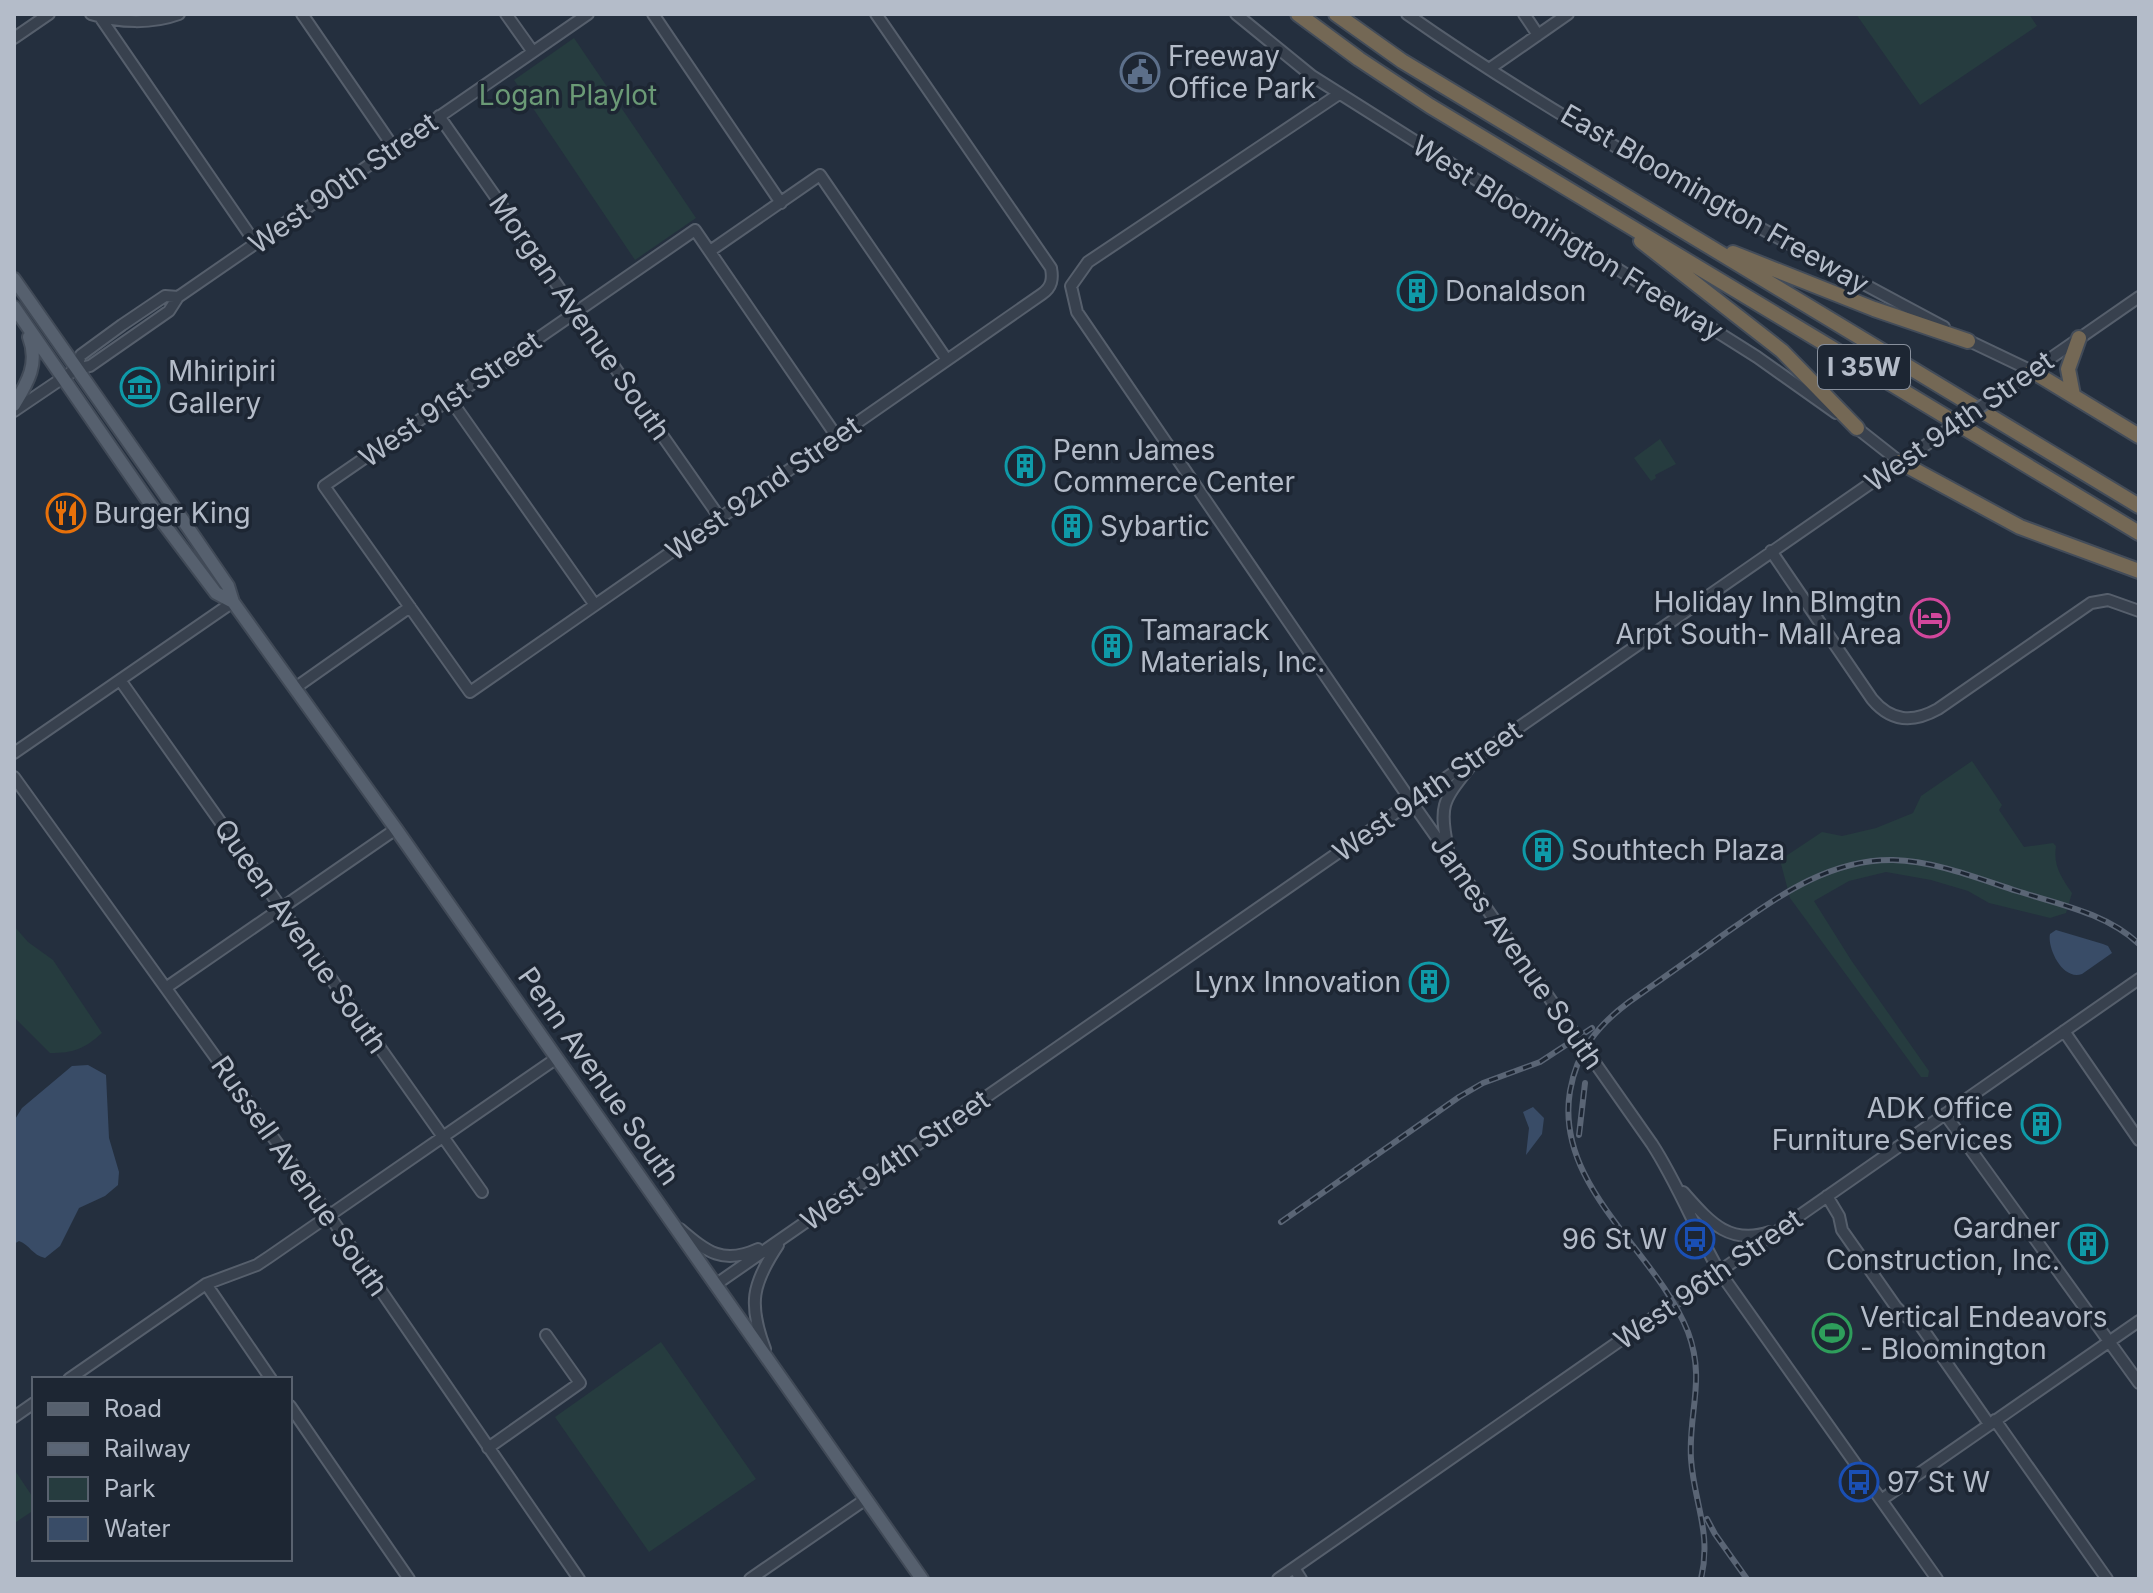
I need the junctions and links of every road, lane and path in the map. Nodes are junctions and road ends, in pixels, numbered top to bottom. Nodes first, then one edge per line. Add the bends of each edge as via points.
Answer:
1 (49, 14) edge
2 (179, 14) edge
3 (302, 14) edge
4 (506, 14) edge
5 (588, 14) edge
6 (653, 14) edge
7 (876, 14) edge
8 (1236, 14) edge
9 (1298, 14) edge
10 (1336, 14) edge
11 (1343, 14) edge
12 (1407, 14) edge
13 (1524, 14) edge
14 (1568, 14) edge
15 (96, 15) edge
16 (1358, 30) junction
17 (1538, 35) junction
18 (14, 38) edge
19 (533, 52) junction
20 (1489, 69) junction
21 (1339, 94) junction
22 (439, 116) junction
23 (394, 148) junction
24 (1590, 201) junction
25 (781, 203) junction
26 (1692, 236) junction
27 (256, 244) junction
28 (710, 251) junction
29 (14, 279) edge
30 (2139, 297) edge
31 (14, 307) edge
32 (576, 312) junction
33 (22, 319) junction
34 (2079, 338) junction
35 (1968, 341) junction
36 (947, 360) junction
37 (76, 369) junction
38 (2032, 371) junction
39 (62, 378) junction
40 (2073, 395) junction
41 (450, 399) junction
42 (14, 405) edge
43 (14, 411) edge
44 (1857, 428) junction
45 (2139, 436) edge
46 (837, 437) junction
47 (1900, 462) junction
48 (2139, 506) edge
49 (720, 518) junction
50 (2139, 533) edge
51 (1771, 551) junction
52 (2139, 571) edge
53 (233, 602) junction
54 (595, 605) junction
55 (410, 607) junction
56 (2139, 611) edge
57 (120, 680) junction
58 (295, 688) junction
59 (14, 753) edge
60 (1479, 754) junction
61 (14, 777) edge
62 (1411, 801) junction
63 (396, 829) junction
64 (1450, 855) junction
65 (281, 908) junction
66 (2139, 979) edge
67 (167, 987) junction
68 (2064, 1031) junction
69 (557, 1058) junction
70 (1945, 1114) junction
71 (443, 1137) junction
72 (2139, 1140) edge
73 (1675, 1183) junction
74 (482, 1192) dead end
75 (1827, 1196) junction
76 (329, 1215) junction
77 (674, 1224) junction
78 (1779, 1228) junction
79 (782, 1239) junction
80 (1719, 1271) junction
81 (206, 1284) junction
82 (715, 1285) junction
83 (2139, 1321) edge
84 (546, 1335) dead end
85 (2110, 1341) junction
86 (768, 1358) junction
87 (72, 1377) edge
88 (270, 1377) edge
89 (2139, 1383) edge
90 (32, 1404) edge
91 (292, 1409) edge
92 (14, 1417) edge
93 (1992, 1422) junction
94 (488, 1448) junction
95 (866, 1499) junction
96 (1881, 1500) junction
97 (1294, 1568) junction
98 (409, 1579) edge
99 (579, 1579) edge
100 (750, 1579) edge
101 (922, 1579) edge
102 (1278, 1579) edge
103 (1301, 1579) edge
104 (1937, 1579) edge
105 (2107, 1579) edge

1 - 18 street
2 - 15 street via 151,21
3 - 23 street
4 - 19 street
5 - 19 street, West 90th Street
6 - 25 street
7 - 36 street, West 92nd Street via 1051,268 1052,282 1042,294
8 - 21 street, West Bloomington Freeway
9 - 24 highway, I 35W via 1430,106
10 - 16 highway, I 35W
11 - 16 highway
12 - 20 street, East Bloomington Freeway
13 - 17 street
14 - 17 street
15 - 27 street
16 - 26 highway, I 35W
17 - 20 street
19 - 22 street, West 90th Street
20 - 35 street, East Bloomington Freeway via 1666,175
21 - 44 street, West Bloomington Freeway via 1757,357
21 - 62 street, James Avenue South via 1088,262 1071,286 1077,312
22 - 23 street, West 90th Street
22 - 32 street, Morgan Avenue South
23 - 27 street, West 90th Street
24 - 44 highway via 1782,351
24 - 50 highway, I 35W
25 - 28 street
25 - 36 street via 820,175
26 - 35 highway
26 - 48 highway, I 35W
27 - 37 street, West 90th Street via 90,366
28 - 32 street, West 91st Street via 695,230
28 - 46 street
29 - 37 main road, Penn Avenue South
30 - 34 street, West 94th Street
31 - 33 main road, Penn Avenue South
32 - 41 street, West 91st Street
32 - 49 street, Morgan Avenue South
33 - 39 main road, Penn Avenue South
33 - 42 main road via 34,350 33,366
34 - 38 street, West 94th Street
34 - 40 highway via 2068,369
35 - 38 street, East Bloomington Freeway
36 - 46 street, West 92nd Street
37 - 39 street, West 90th Street
37 - 53 main road, Penn Avenue South via 220,574
38 - 40 highway
38 - 47 street, West 94th Street, bridge
39 - 43 street, West 90th Street
39 - 53 main road, Penn Avenue South via 216,593
40 - 45 highway
41 - 54 street
41 - 55 street, West 91st Street via 324,486
44 - 47 street, West Bloomington Freeway
46 - 49 street, West 92nd Street
47 - 51 street, West 94th Street
47 - 52 highway via 2020,527
49 - 54 street, West 92nd Street
51 - 56 street via 1872,699 1902,719 1938,709 2091,603 2108,600
51 - 60 street, West 94th Street
53 - 57 street
53 - 58 main road, Penn Avenue South
54 - 55 street, West 92nd Street via 470,692
55 - 58 street
57 - 59 street
57 - 65 street, Queen Avenue South
58 - 63 main road, Penn Avenue South
60 - 62 street, West 94th Street
60 - 64 street via 1443,807
61 - 67 street, Russell Avenue South
62 - 64 street, James Avenue South
62 - 79 street, West 94th Street
63 - 65 street
63 - 69 main road, Penn Avenue South
64 - 73 street, James Avenue South
65 - 67 street
65 - 71 street, Queen Avenue South
66 - 68 street, West 96th Street
67 - 76 street, Russell Avenue South
68 - 70 street, West 96th Street
68 - 72 street
69 - 71 street
69 - 77 main road, Penn Avenue South
70 - 75 street, West 96th Street
70 - 85 street
71 - 74 street, Queen Avenue South
71 - 76 street
73 - 78 street via 1709,1221 1729,1232 1758,1236
73 - 80 street, James Avenue South
75 - 78 street, West 96th Street
75 - 93 street via 1842,1230 1896,1307 1920,1325
76 - 81 street via 257,1265
76 - 94 street, Russell Avenue South
77 - 79 street via 723,1257 745,1255
77 - 82 main road, Penn Avenue South
78 - 80 street, West 96th Street
79 - 82 street, West 94th Street
79 - 86 street via 755,1288 754,1315
80 - 96 street, James Avenue South
80 - 97 street, West 96th Street
81 - 87 street
81 - 88 street
82 - 86 main road, Penn Avenue South
83 - 85 street
84 - 94 street via 580,1383
85 - 89 street
85 - 93 street
86 - 95 main road, Penn Avenue South
90 - 92 street
91 - 98 street
93 - 96 street
93 - 105 street
94 - 99 street, Russell Avenue South
95 - 100 street
95 - 101 main road, Penn Avenue South
96 - 104 street, James Avenue South
97 - 102 street, West 96th Street
97 - 103 street

